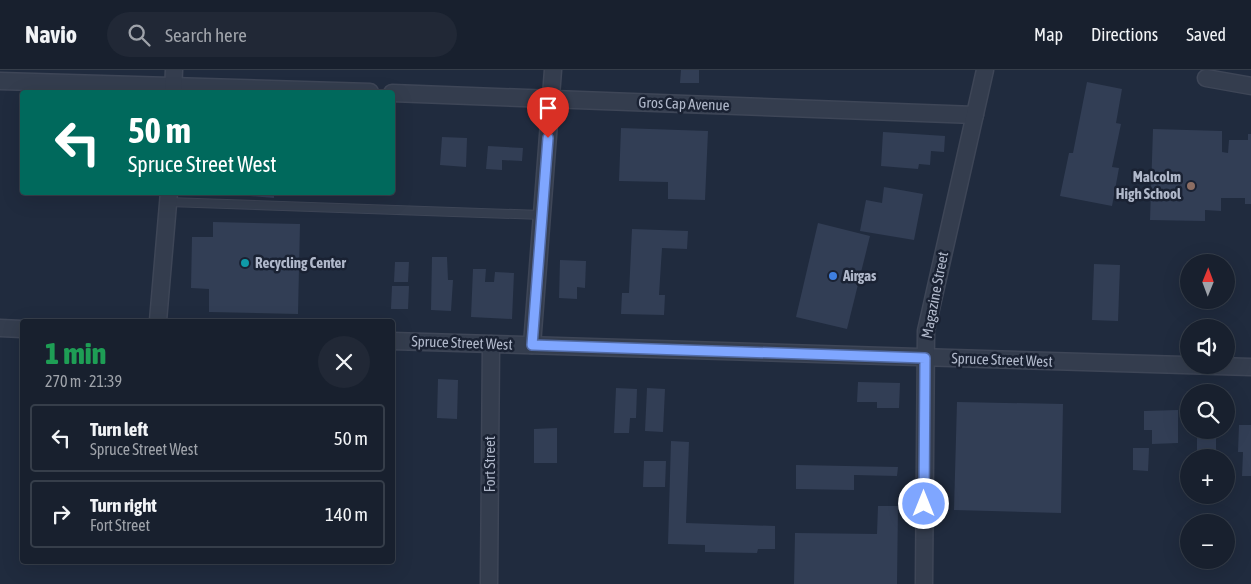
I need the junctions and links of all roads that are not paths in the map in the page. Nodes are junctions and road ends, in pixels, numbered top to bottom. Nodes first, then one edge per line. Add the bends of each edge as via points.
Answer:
1 (553, 70) edge
2 (985, 70) edge
3 (1206, 78) dead end
4 (0, 81) edge
5 (173, 82) edge
6 (1251, 86) edge
7 (331, 90) edge
8 (395, 93) edge
9 (551, 99) junction
10 (975, 115) junction
11 (168, 197) edge
12 (542, 215) junction
13 (158, 319) edge
14 (0, 328) edge
15 (20, 329) edge
16 (395, 341) edge
17 (491, 344) junction
18 (532, 345) junction
19 (925, 358) junction
20 (1251, 367) edge
21 (489, 584) edge
22 (924, 584) edge

1 - 9 street
2 - 10 street, Magazine Street
3 - 6 street
4 - 5 street
5 - 7 street
8 - 9 street, Gros Cap Avenue
9 - 10 street, Gros Cap Avenue
9 - 12 street
10 - 19 street, Magazine Street via 926,331
11 - 12 lane
11 - 13 street
12 - 18 street
14 - 15 street
16 - 17 street, Spruce Street West
17 - 18 street, Spruce Street West
17 - 21 street, Fort Street
18 - 19 street, Spruce Street West
19 - 20 street, Spruce Street West
19 - 22 street, Magazine Street

